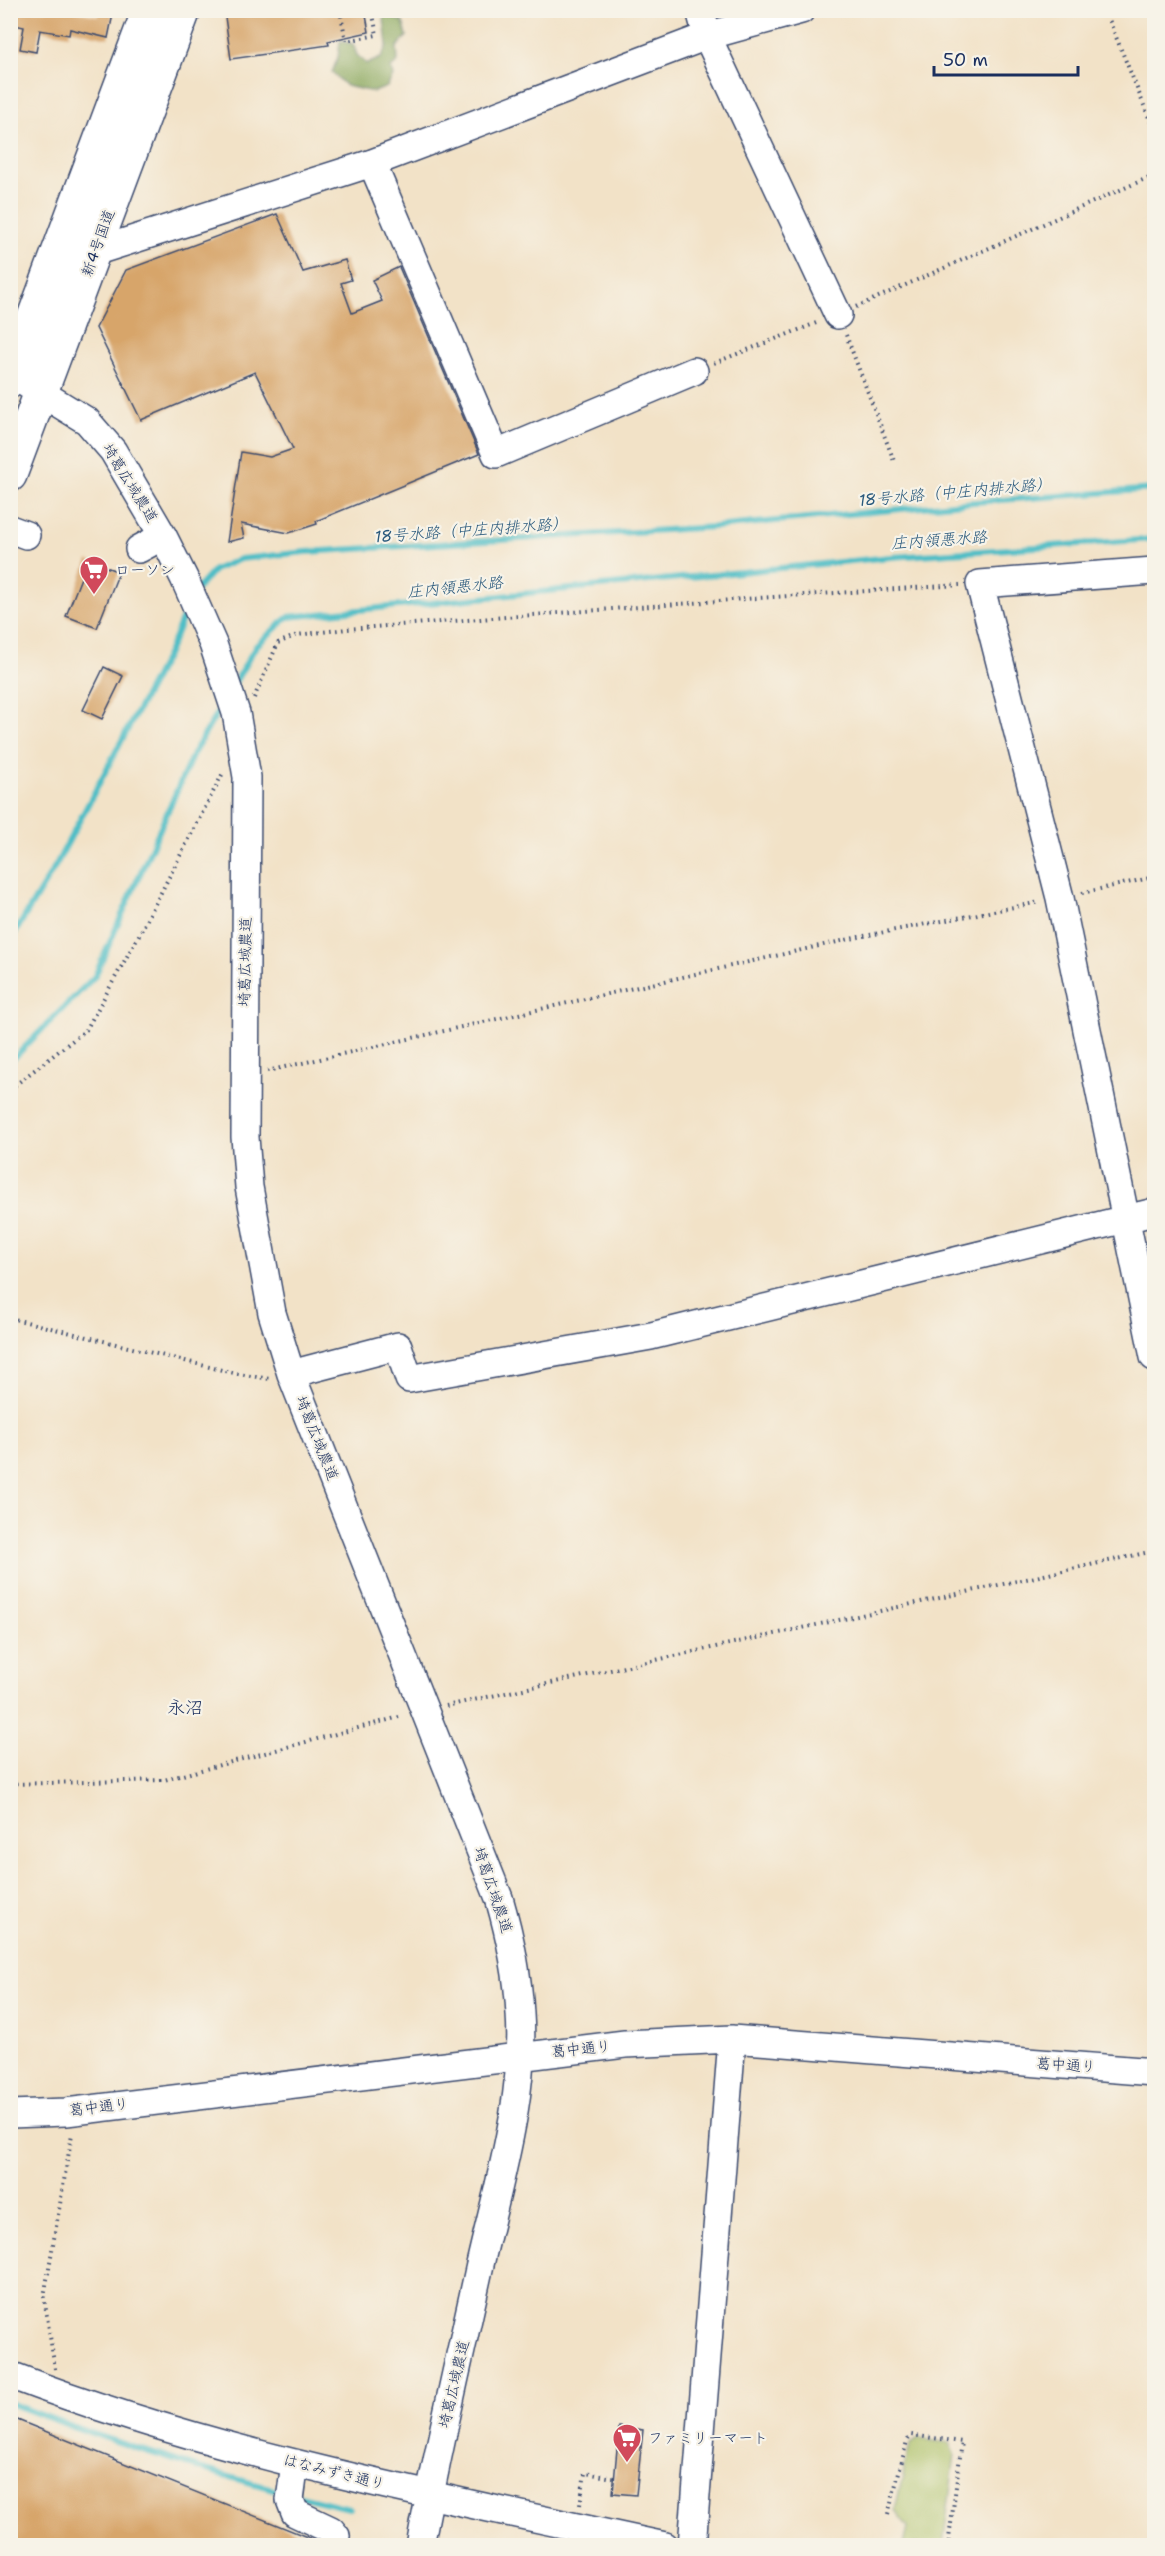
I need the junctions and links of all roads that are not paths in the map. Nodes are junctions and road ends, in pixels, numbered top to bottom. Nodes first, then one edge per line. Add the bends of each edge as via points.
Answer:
1 (149, 10) edge
2 (184, 10) edge
3 (700, 10) edge
4 (801, 10) edge
5 (707, 36) junction
6 (372, 164) junction
7 (94, 252) junction
8 (838, 315) road end
9 (694, 371) road end
10 (11, 377) edge
11 (42, 393) junction
12 (10, 475) edge
13 (163, 536) junction
14 (139, 549) dead end
15 (1155, 571) edge
16 (1155, 1212) edge
17 (1125, 1218) junction
18 (1155, 1357) edge
19 (291, 1374) junction
20 (732, 2039) junction
21 (520, 2055) junction
22 (1155, 2072) edge
23 (10, 2114) edge
24 (10, 2375) edge
25 (295, 2463) junction
26 (429, 2495) junction
27 (332, 2546) edge
28 (420, 2546) edge
29 (665, 2546) edge
30 (692, 2546) edge

1 - 10 highway
2 - 7 highway, 新4号国道
3 - 5 street
4 - 5 street
5 - 6 street
5 - 8 street
6 - 7 street
6 - 9 street via 496,454
7 - 11 highway, 新4号国道
10 - 11 street, 埼葛広域農道
11 - 12 highway, 新4号国道
11 - 13 street, 埼葛広域農道 via 87,421 107,444
13 - 14 street
13 - 19 street, 埼葛広域農道 via 206,627 237,719 244,757 245,1137 249,1187 272,1312
15 - 17 street via 980,584 1059,898
16 - 17 street
17 - 18 street
17 - 19 street via 651,1336 409,1379 398,1346
19 - 21 street, 埼葛広域農道 via 499,1898 509,1934 520,2014
20 - 21 street, 葛中通り via 625,2044
20 - 22 street, 葛中通り
20 - 30 street
21 - 23 street, 葛中通り via 71,2111
21 - 26 street, 埼葛広域農道 via 510,2132
24 - 25 street, はなみずき通り via 125,2414
25 - 26 street, はなみずき通り
25 - 27 street via 290,2500 295,2520 331,2530 336,2536
26 - 28 street, 埼葛広域農道
26 - 29 street, はなみずき通り

